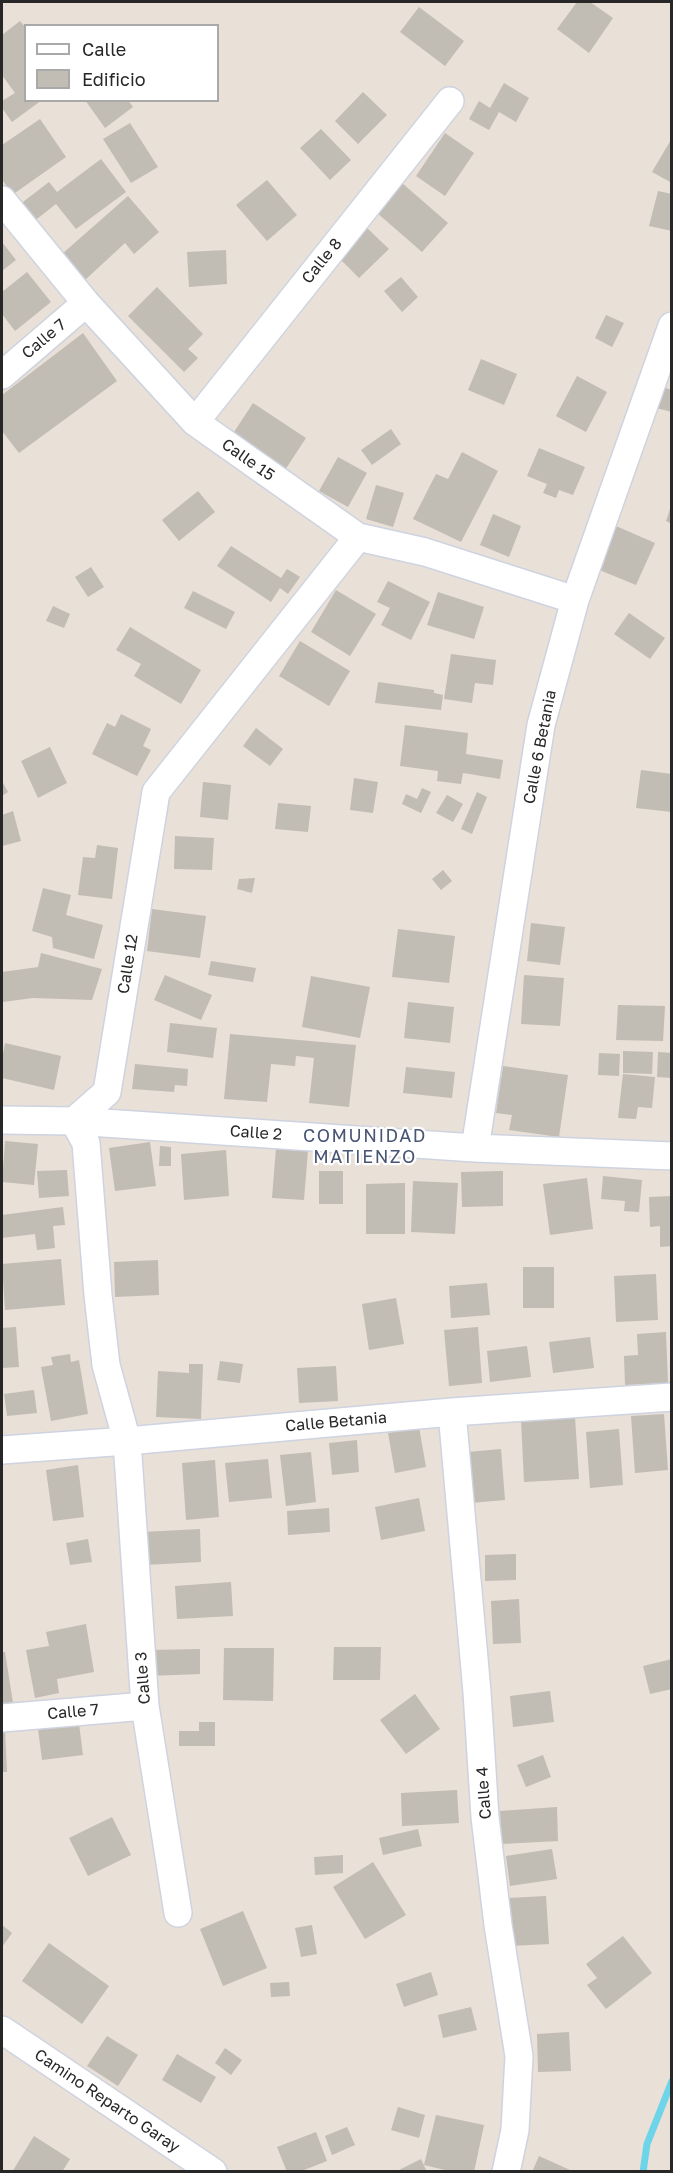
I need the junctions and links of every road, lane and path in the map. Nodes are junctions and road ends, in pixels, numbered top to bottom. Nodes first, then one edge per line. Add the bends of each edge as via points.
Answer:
1 (450, 101) dead end
2 (2, 200) edge
3 (86, 303) junction
4 (672, 326) edge
5 (2, 375) edge
6 (195, 422) junction
7 (358, 537) junction
8 (575, 600) junction
9 (2, 1120) edge
10 (74, 1120) junction
11 (475, 1148) junction
12 (672, 1156) edge
13 (672, 1397) edge
14 (452, 1412) junction
15 (127, 1441) junction
16 (2, 1450) edge
17 (145, 1706) junction
18 (2, 1718) edge
19 (178, 1914) dead end
20 (2, 2030) edge
21 (213, 2172) edge
22 (506, 2172) edge

1 - 6 street, Calle 8
2 - 3 street, Calle 15
3 - 5 street, Calle 7
3 - 6 street, Calle 15
4 - 8 street, Calle 6 Betania
6 - 7 street, Calle 15
7 - 8 street, Calle 15 via 425,552
7 - 10 street, Calle 12 via 156,792 107,1092
8 - 11 street, Calle 6 Betania via 541,725
9 - 10 street, Calle 2
10 - 11 street, Calle 2
10 - 15 street via 86,1143 106,1365
11 - 12 street, Calle 2
13 - 14 street, Calle Betania
14 - 15 street, Calle Betania
14 - 22 street, Calle 4 via 485,1817 519,2056 515,2130
15 - 16 street, Calle Betania
15 - 17 street, Calle 3
17 - 18 street, Calle 7
17 - 19 street, Calle 3
20 - 21 street, Camino Reparto Garay

